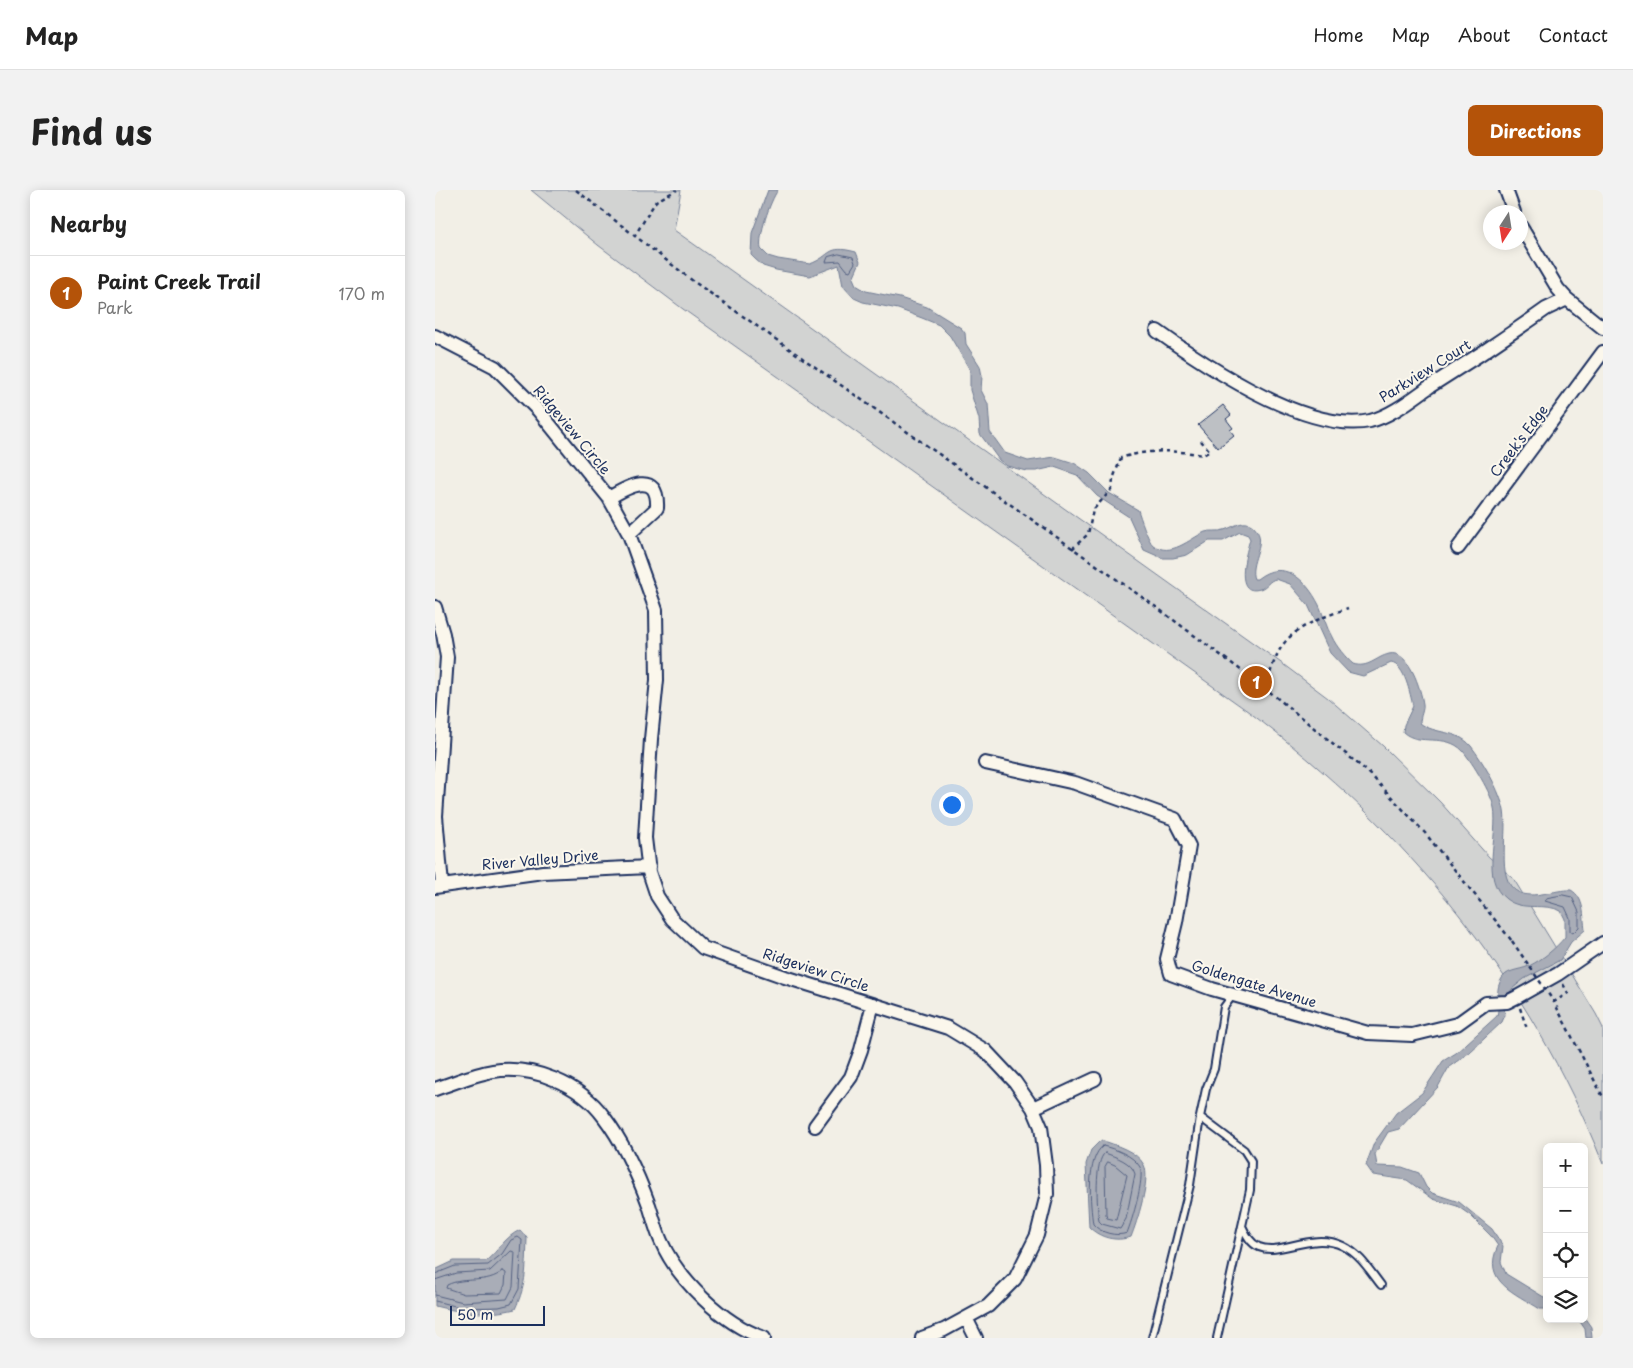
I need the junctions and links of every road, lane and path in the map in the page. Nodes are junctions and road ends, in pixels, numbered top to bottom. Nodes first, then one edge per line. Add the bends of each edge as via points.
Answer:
1 (576, 190) edge
2 (677, 190) edge
3 (1506, 190) edge
4 (1511, 205) edge
5 (635, 237) junction
6 (1528, 239) edge
7 (1567, 299) junction
8 (1603, 328) edge
9 (1157, 331) dead end
10 (435, 336) edge
11 (1603, 352) edge
12 (1201, 442) dead end
13 (609, 498) junction
14 (629, 534) junction
15 (1458, 548) dead end
16 (1072, 549) junction
17 (435, 607) edge
18 (1348, 608) dead end
19 (1265, 688) junction
20 (440, 703) edge
21 (985, 763) dead end
22 (649, 867) junction
23 (438, 886) edge
24 (1603, 943) edge
25 (1568, 993) dead end
26 (1234, 994) junction
27 (1517, 997) junction
28 (1554, 1002) junction
29 (873, 1004) junction
30 (1527, 1029) dead end
31 (1095, 1079) dead end
32 (435, 1089) edge
33 (1603, 1097) edge
34 (1033, 1108) junction
35 (1200, 1117) junction
36 (815, 1126) dead end
37 (1242, 1226) junction
38 (1381, 1285) dead end
39 (966, 1318) junction
40 (764, 1338) edge
41 (921, 1338) edge
42 (976, 1338) edge
43 (1152, 1338) edge
44 (1217, 1338) edge

1 - 5 path
2 - 5 path via 656,201
3 - 4 street
5 - 16 path via 923,446
6 - 7 street
7 - 8 street
7 - 9 street, Parkview Court via 1546,309 1401,406 1370,420 1336,421 1263,397
10 - 13 street, Ridgeview Circle via 495,367 538,410
11 - 15 street, Creek's Edge
12 - 16 path via 1210,451 1203,455 1147,452 1121,458 1112,489 1093,510 1088,534
13 - 14 street, Ridgeview Circle
13 - 14 street via 633,484 644,484 653,489 657,508
14 - 22 street, Ridgeview Circle via 656,610 657,680 645,838
16 - 19 path
17 - 20 street via 447,657
18 - 19 path via 1306,626 1285,641
19 - 28 path, bridge via 1368,772 1425,833 1512,941
20 - 23 street via 436,816
21 - 26 street, Goldengate Avenue via 1075,783 1175,819 1189,846 1167,959 1171,974
22 - 23 street, River Valley Drive via 543,872
22 - 29 street, Ridgeview Circle via 657,896 672,919 703,948
24 - 27 street, Goldengate Avenue
25 - 28 path
26 - 27 street, Goldengate Avenue via 1368,1033 1412,1035 1457,1024 1486,1003 1507,1002
26 - 35 lane via 1224,1007 1214,1069
27 - 30 path
28 - 33 path
29 - 34 street, Ridgeview Circle via 948,1028 985,1051 1015,1082
29 - 36 street via 851,1077
31 - 34 street
32 - 40 street via 493,1071 522,1070 555,1078 586,1099 604,1116 622,1144 649,1204 661,1242 678,1268 700,1295 730,1321
34 - 39 street, Ridgeview Circle via 1041,1127 1047,1194 1037,1235 1015,1278 989,1306
35 - 37 lane via 1244,1150 1251,1162 1250,1190
35 - 43 lane via 1190,1185
37 - 38 lane via 1259,1247 1270,1249 1315,1240 1343,1246 1358,1256
37 - 44 lane
39 - 41 street, Ridgeview Circle
39 - 42 street

